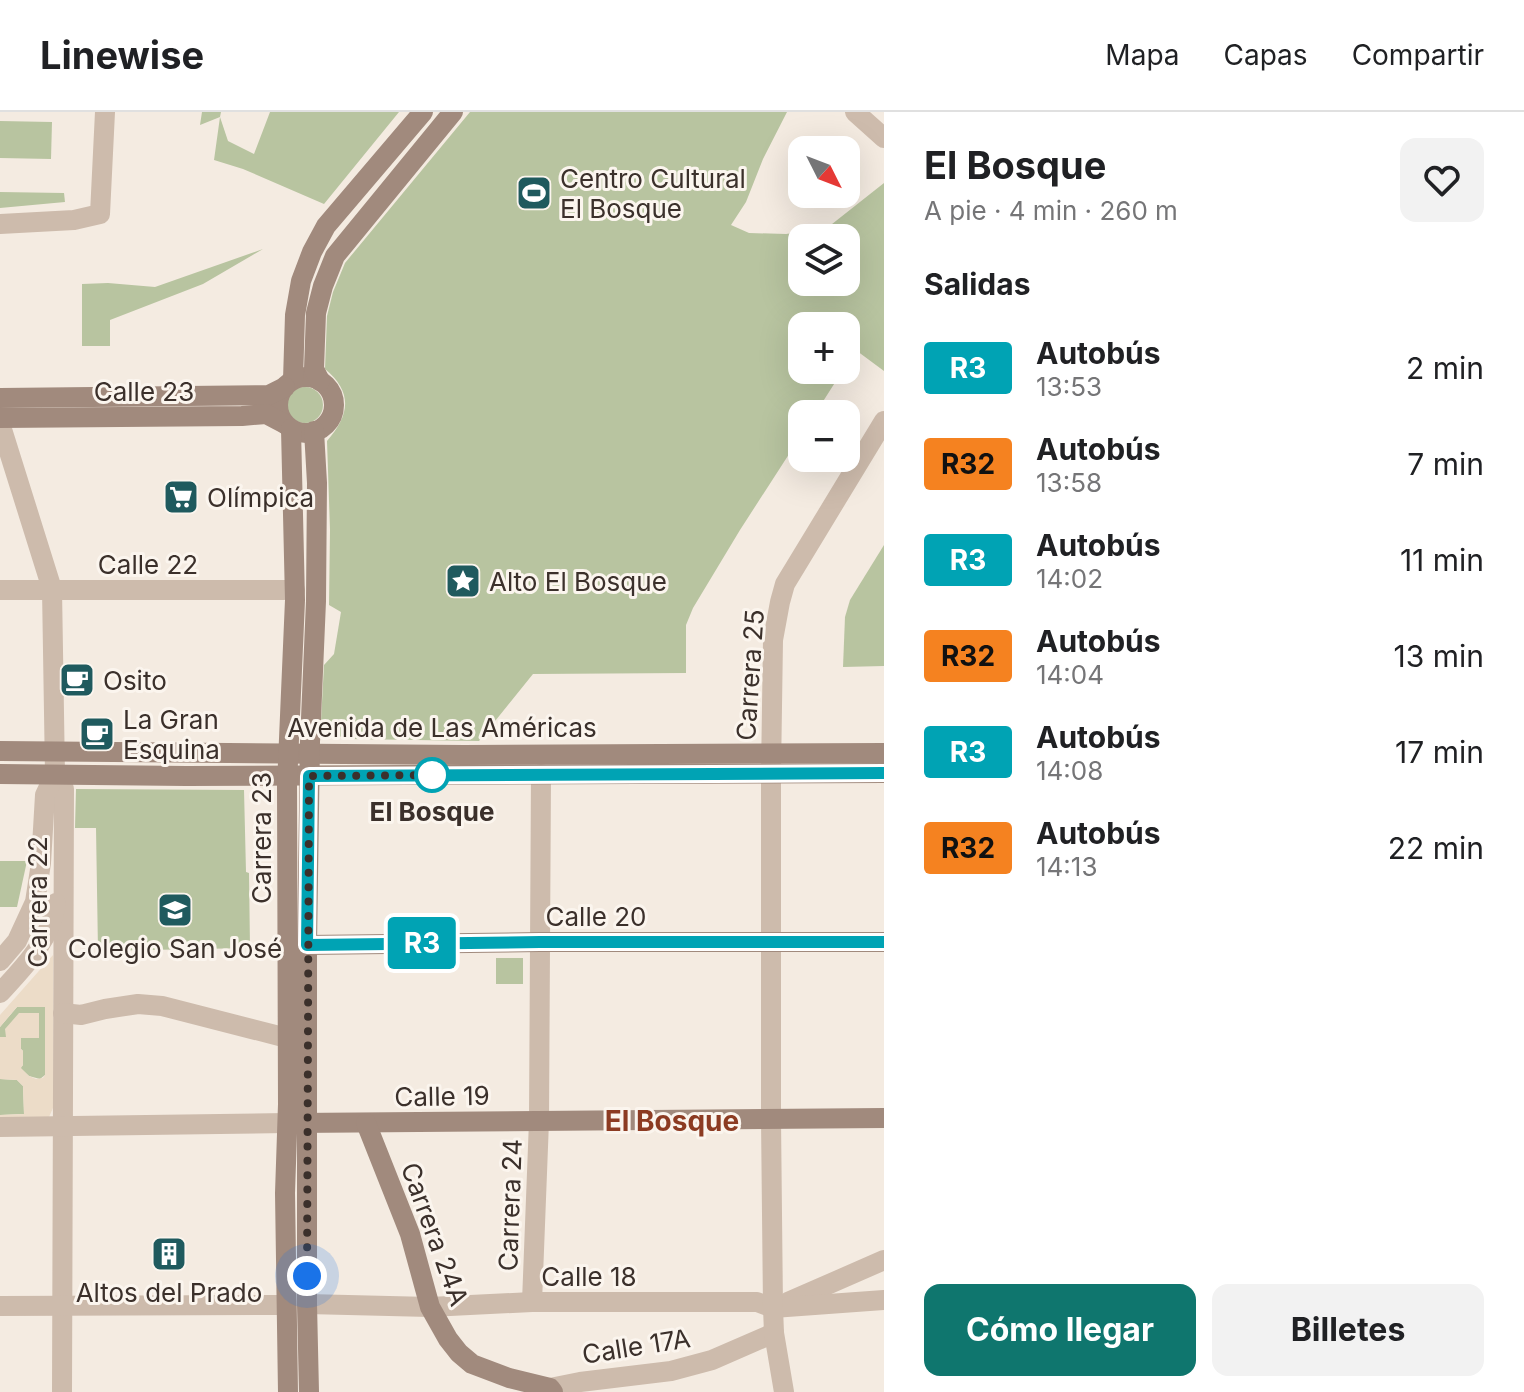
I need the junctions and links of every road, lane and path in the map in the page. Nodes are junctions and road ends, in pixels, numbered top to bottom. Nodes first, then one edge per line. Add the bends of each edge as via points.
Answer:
1 (105, 112) edge
2 (423, 112) edge
3 (453, 112) edge
4 (855, 112) edge
5 (884, 138) edge
6 (0, 224) edge
7 (320, 381) junction
8 (289, 384) junction
9 (0, 398) edge
10 (0, 421) edge
11 (884, 421) edge
12 (288, 426) junction
13 (314, 431) junction
14 (52, 589) junction
15 (0, 590) edge
16 (295, 590) junction
17 (0, 751) edge
18 (55, 752) junction
19 (288, 753) junction
20 (310, 753) junction
21 (884, 753) edge
22 (771, 762) junction
23 (884, 773) edge
24 (0, 774) edge
25 (55, 774) junction
26 (541, 774) junction
27 (288, 775) junction
28 (309, 776) junction
29 (63, 839) junction
30 (63, 927) junction
31 (540, 942) junction
32 (771, 942) junction
33 (884, 942) edge
34 (307, 945) junction
35 (37, 952) junction
36 (0, 961) edge
37 (0, 993) edge
38 (63, 1013) junction
39 (287, 1038) junction
40 (884, 1118) edge
41 (771, 1119) junction
42 (539, 1121) junction
43 (298, 1123) junction
44 (366, 1123) junction
45 (63, 1126) junction
46 (0, 1127) edge
47 (884, 1260) edge
48 (884, 1300) edge
49 (532, 1302) junction
50 (307, 1304) junction
51 (62, 1305) junction
52 (286, 1305) junction
53 (0, 1306) edge
54 (430, 1307) junction
55 (773, 1308) junction
56 (774, 1333) junction
57 (551, 1390) edge
58 (62, 1392) edge
59 (288, 1392) edge
60 (309, 1392) edge
61 (784, 1392) edge

1 - 6 street via 100,214
2 - 8 main road via 326,226 312,252 295,315
3 - 7 main road via 335,256 316,313 314,369
4 - 5 street
7 - 8 main road via 307,377
7 - 13 main road via 332,395 333,408 329,420
8 - 9 main road, Calle 23 via 269,395
8 - 12 main road via 278,402
10 - 12 main road, Calle 23 via 266,414
10 - 14 street, Carrera 22
11 - 22 street, Carrera 25 via 785,584 773,640
12 - 13 main road
12 - 16 main road, Carrera 23
13 - 20 main road, Carrera 23 via 316,601
14 - 15 street, Calle 22
14 - 16 street, Calle 22
14 - 18 street, Carrera 22
16 - 19 main road, Carrera 23
17 - 18 main road, Avenida de Las Américas
18 - 19 main road, Avenida de Las Américas
18 - 25 street, Carrera 22
19 - 20 main road, Avenida de Las Américas
19 - 27 main road, Carrera 23
20 - 22 main road, Avenida de Las Américas
20 - 28 main road, Carrera 23
21 - 22 main road, Avenida de Las Américas
22 - 23 main road, Avenida de Las Américas
22 - 26 main road, Avenida de Las Américas
22 - 32 street, Carrera 25
24 - 25 main road, Avenida de Las Américas
25 - 27 main road, Avenida de Las Américas
25 - 29 street, Carrera 22 via 64,789
25 - 36 street via 45,795 35,902 17,941
26 - 28 main road, Avenida de Las Américas
26 - 31 street, Carrera 24
27 - 28 main road, Avenida de Las Américas
27 - 39 main road, Carrera 23
28 - 34 main road, Carrera 23
29 - 30 street, Carrera 22
29 - 35 street via 55,910
30 - 35 street
30 - 38 street, Carrera 22
31 - 32 main road, Calle 20
31 - 34 main road, Calle 20
31 - 42 street, Carrera 24
32 - 33 main road, Calle 20
32 - 41 street, Carrera 25
34 - 43 main road, Carrera 23
35 - 37 street
38 - 39 street via 162,1006
38 - 45 street, Carrera 22
39 - 43 main road, Carrera 23
40 - 41 main road, Calle 19
41 - 42 main road, Calle 19
41 - 55 street, Carrera 25
42 - 44 main road, Calle 19
42 - 49 street, Carrera 24
43 - 44 main road, Calle 19
43 - 45 street, Calle 19
43 - 50 main road, Carrera 23
43 - 52 main road, Carrera 23 via 285,1193
44 - 54 main road, Carrera 24A via 410,1234
45 - 46 street, Calle 19
45 - 51 street, Carrera 22
47 - 55 street
48 - 55 street, Calle 18
49 - 54 street, Calle 18
49 - 55 street, Calle 18 via 757,1302
50 - 54 street, Calle 18
50 - 60 main road, Carrera 23
51 - 52 street
51 - 53 street
51 - 58 street, Carrera 22
52 - 59 main road, Carrera 23
54 - 57 main road, Carrera 24A via 448,1339 472,1364
55 - 56 street, Carrera 25
56 - 57 street, Calle 17A via 671,1371
56 - 61 street, Carrera 25

